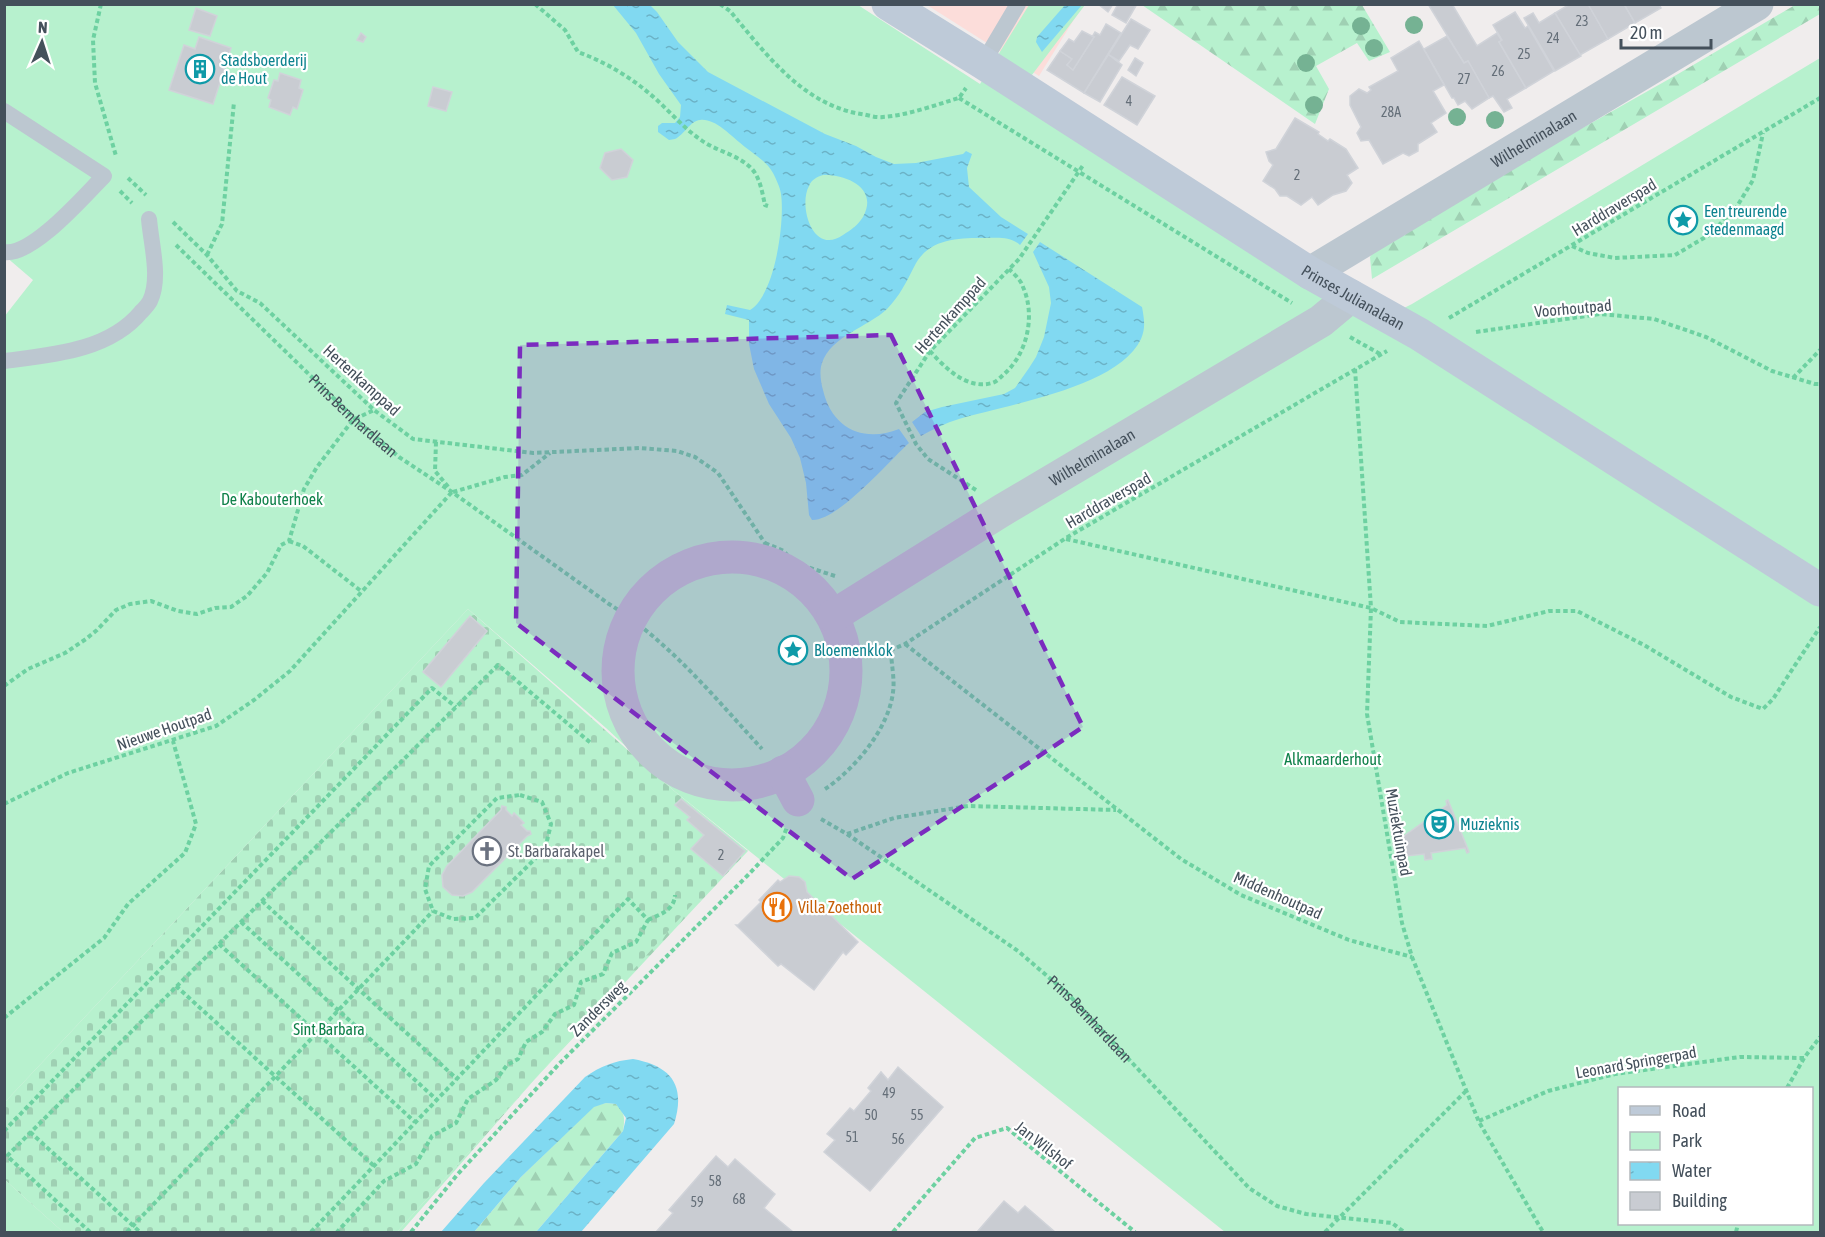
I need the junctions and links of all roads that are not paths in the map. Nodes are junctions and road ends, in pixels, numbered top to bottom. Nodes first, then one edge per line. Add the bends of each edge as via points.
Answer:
1 (888, 4) edge
2 (1018, 4) edge
3 (1757, 4) edge
4 (983, 63) junction
5 (4, 111) edge
6 (149, 219) road end
7 (4, 252) edge
8 (1310, 273) junction
9 (1351, 296) junction
10 (4, 362) edge
11 (1821, 590) edge
12 (833, 616) junction

1 - 4 street, Prinses Julianalaan
2 - 4 lane
3 - 8 street, Wilhelminalaan
4 - 8 street, Prinses Julianalaan
5 - 7 lane via 112,173 27,247
6 - 10 lane via 155,277 150,302 132,323 103,340 62,353
8 - 9 street, Prinses Julianalaan
9 - 11 street, Prinses Julianalaan via 1419,334
9 - 12 street, Wilhelminalaan via 1321,321
12 - 12 street via 804,581 764,552 712,559 687,566 664,579 631,618 620,655 621,694 635,730 646,745 675,769 710,782 766,780 797,795 803,759 834,723 843,701 845,653

